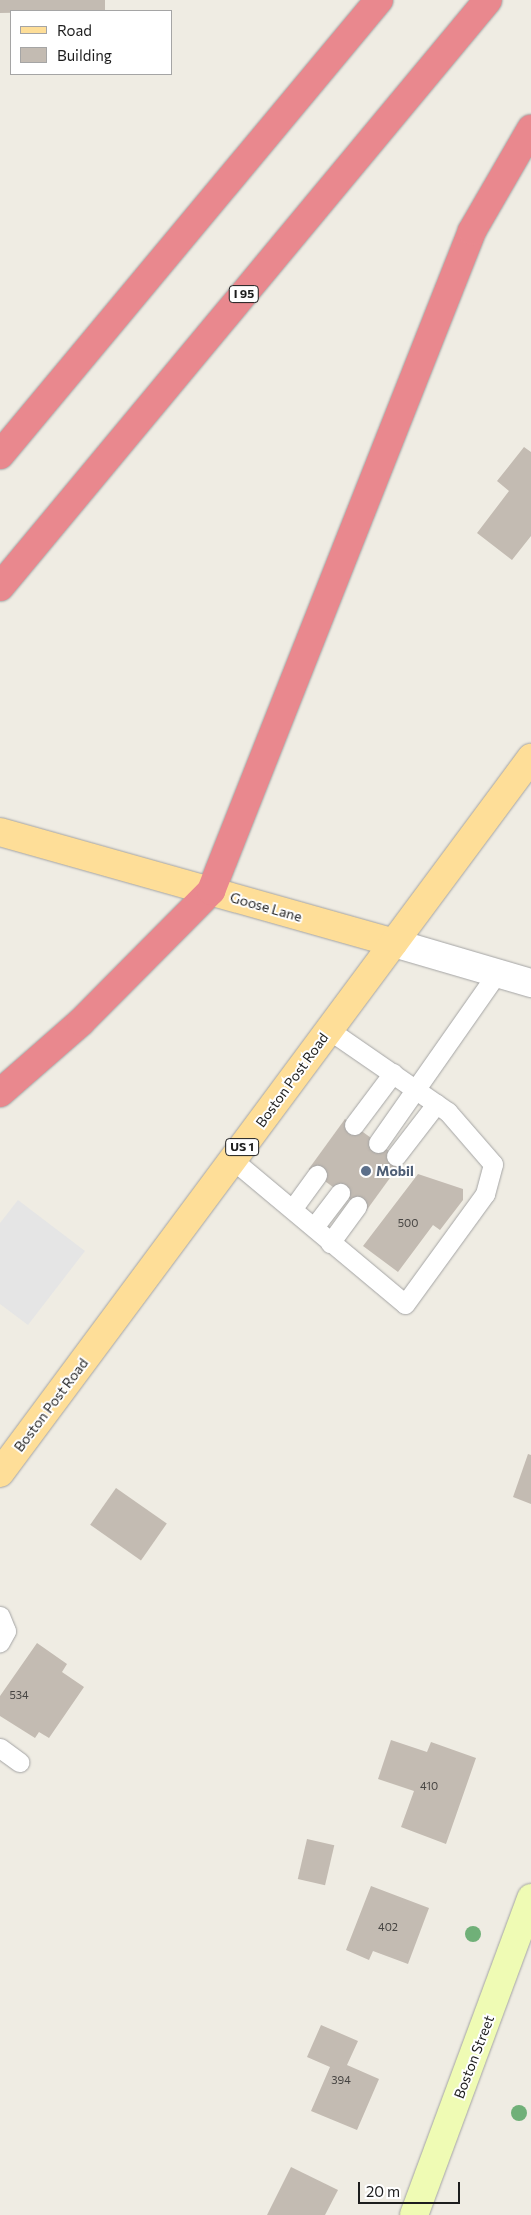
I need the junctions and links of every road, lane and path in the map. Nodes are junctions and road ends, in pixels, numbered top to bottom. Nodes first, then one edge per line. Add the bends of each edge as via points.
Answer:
1 (379, 0) edge
2 (488, 0) edge
3 (531, 128) edge
4 (0, 455) edge
5 (0, 588) edge
6 (531, 758) edge
7 (0, 832) edge
8 (211, 891) junction
9 (394, 943) junction
10 (497, 973) junction
11 (531, 982) edge
12 (329, 1030) junction
13 (393, 1074) junction
14 (417, 1090) junction
15 (0, 1093) edge
16 (436, 1104) junction
17 (354, 1125) dead end
18 (378, 1143) dead end
19 (396, 1156) dead end
20 (233, 1160) junction
21 (317, 1175) dead end
22 (340, 1193) dead end
23 (358, 1206) dead end
24 (293, 1208) junction
25 (314, 1227) junction
26 (330, 1243) junction
27 (0, 1473) edge
28 (0, 1616) edge
29 (0, 1642) edge
30 (0, 1748) edge
31 (19, 1762) dead end
32 (531, 1898) edge
33 (414, 2215) edge

1 - 4 highway
2 - 5 highway, I 95
3 - 8 highway via 472,231
6 - 9 main road, Boston Post Road / US 1
7 - 8 main road, Goose Lane
8 - 9 main road, Goose Lane
8 - 15 highway via 81,1022
9 - 10 street, Goose Lane
9 - 12 main road, Boston Post Road / US 1
10 - 11 street, Goose Lane
10 - 14 lane
12 - 13 lane
12 - 20 main road, Boston Post Road / US 1
13 - 14 lane
13 - 17 lane
14 - 16 lane
14 - 18 lane
16 - 19 lane
16 - 26 lane via 493,1164 485,1194 405,1304
20 - 24 lane
20 - 27 main road, Boston Post Road / US 1
21 - 24 lane
22 - 25 lane
23 - 26 lane
24 - 25 lane
25 - 26 lane
28 - 29 lane via 6,1631
30 - 31 lane
32 - 33 main road, Boston Street

